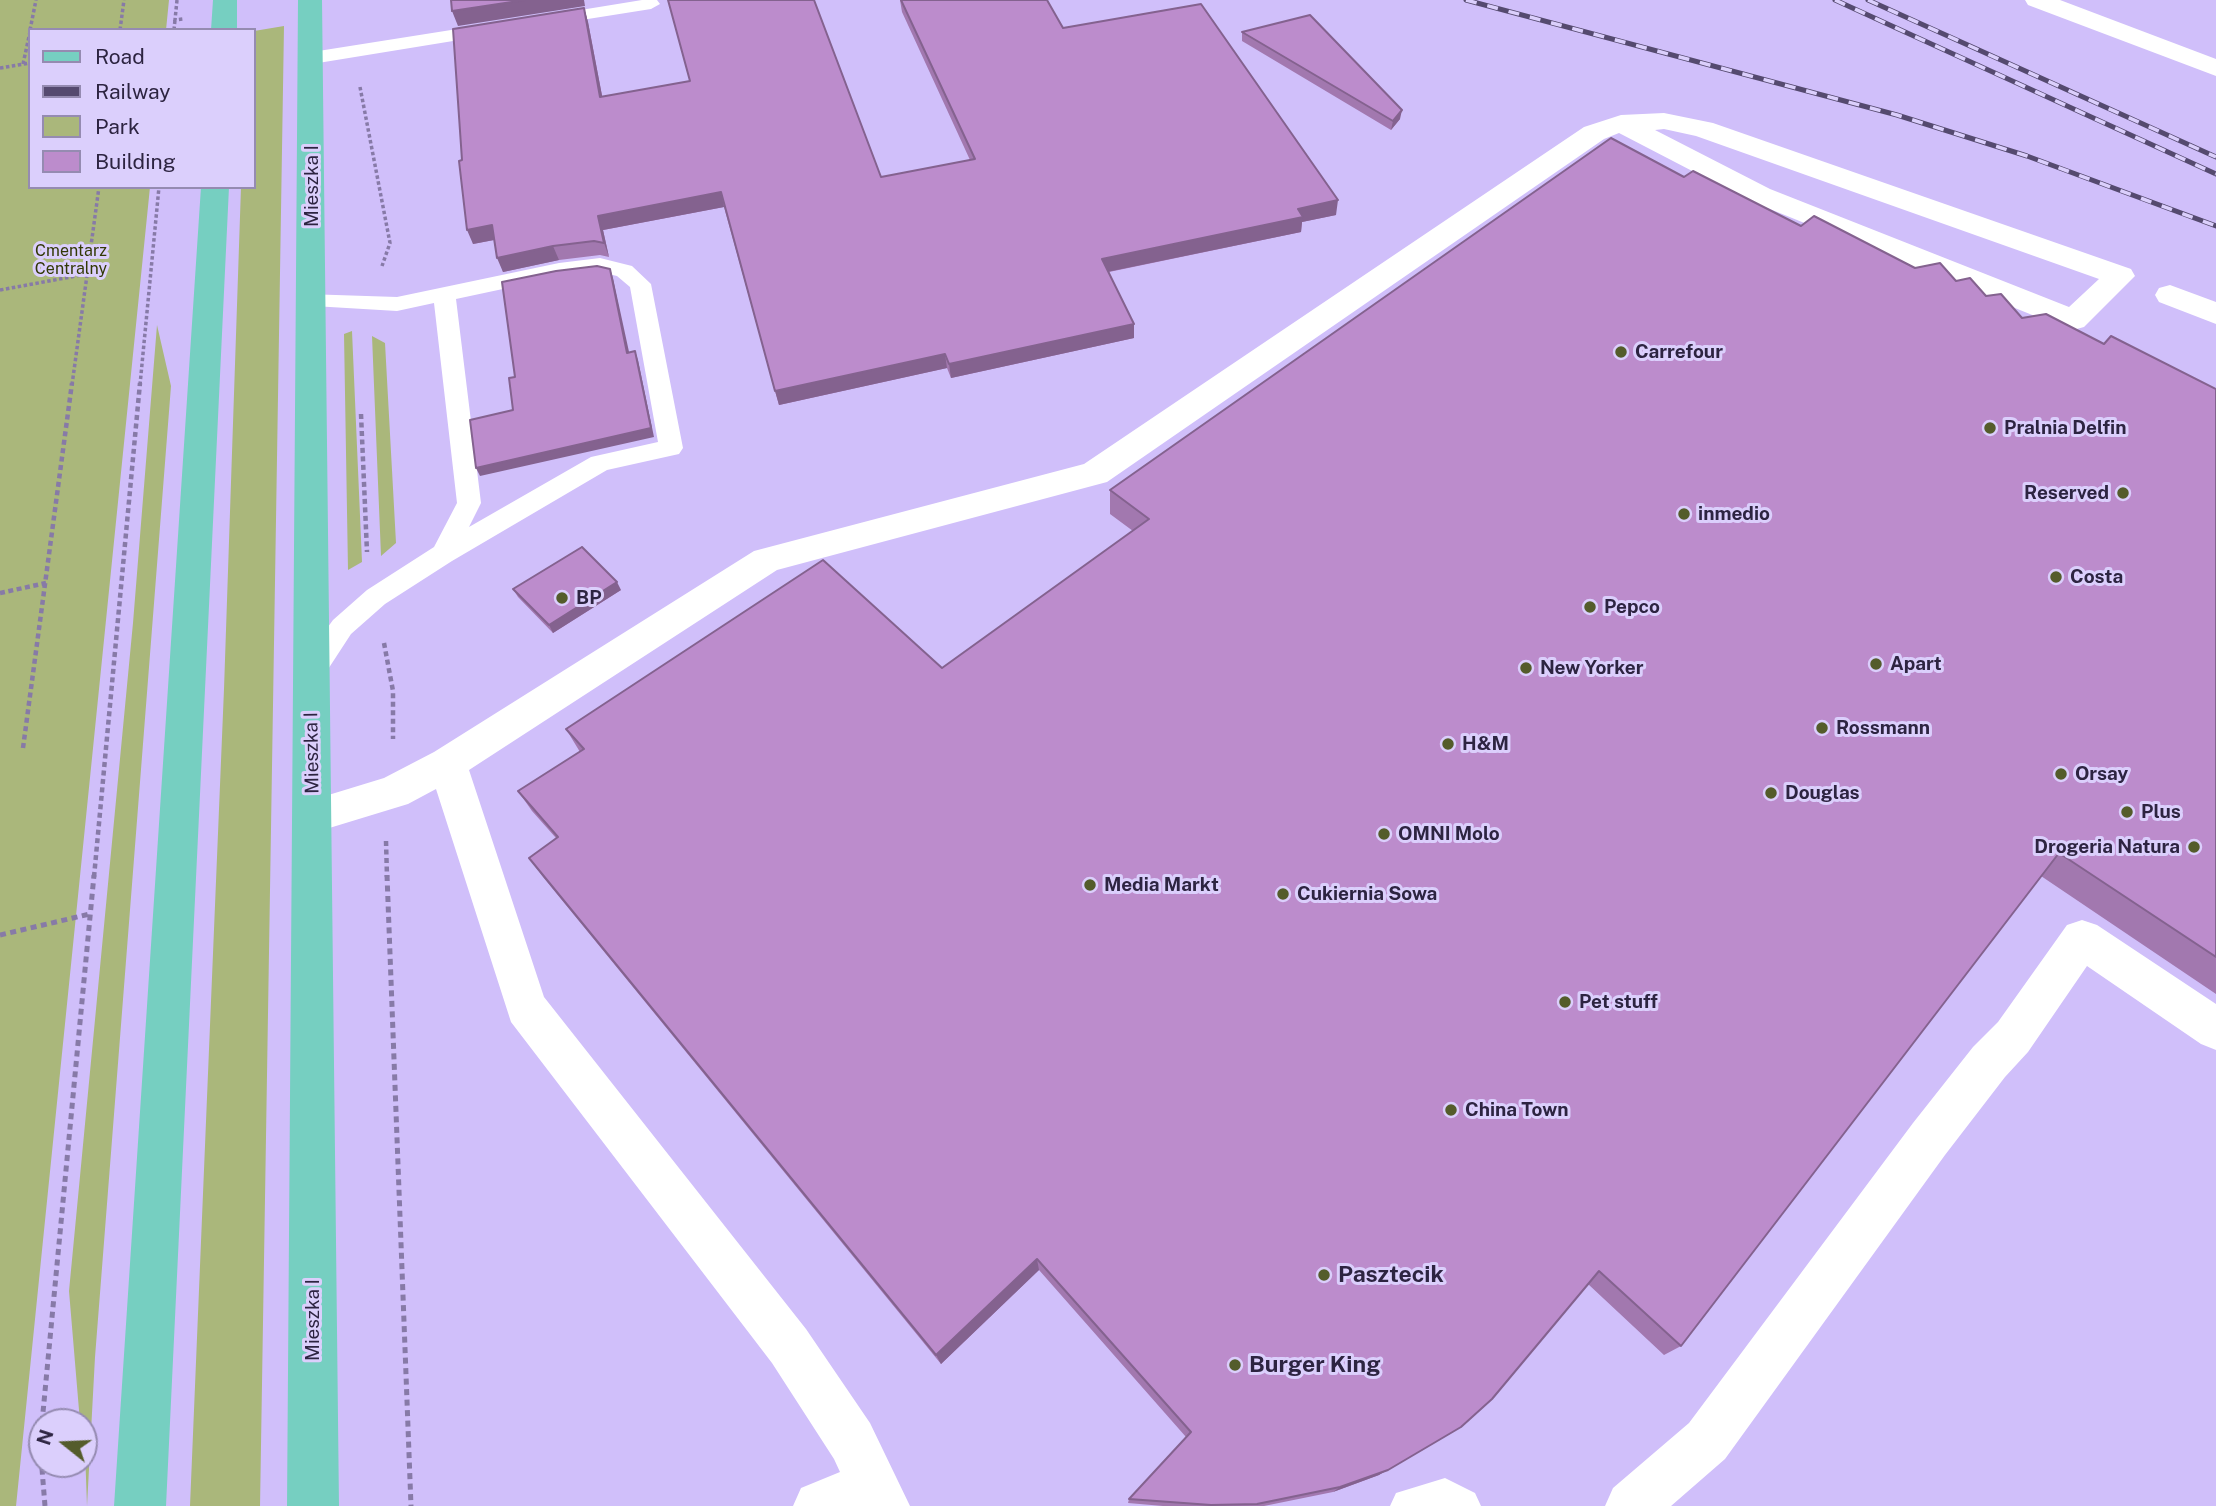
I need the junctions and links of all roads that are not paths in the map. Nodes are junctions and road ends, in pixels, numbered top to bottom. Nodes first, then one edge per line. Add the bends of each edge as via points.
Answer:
1 (225, 0) edge
2 (310, 0) edge
3 (2037, 0) edge
4 (651, 4) dead end
5 (529, 23) edge
6 (224, 28) edge
7 (502, 28) edge
8 (312, 58) junction
9 (2216, 68) edge
10 (1621, 122) junction
11 (215, 189) edge
12 (444, 294) junction
13 (2169, 295) dead end
14 (313, 299) junction
15 (2216, 314) edge
16 (443, 554) junction
17 (312, 673) junction
18 (447, 764) junction
19 (313, 816) junction
20 (2216, 1029) edge
21 (313, 1454) junction
22 (878, 1497) edge
23 (140, 1506) edge
24 (313, 1506) edge
25 (329, 1506) edge
26 (819, 1506) edge
27 (1409, 1506) edge
28 (1462, 1506) edge
29 (1631, 1506) edge

1 - 6 main road
2 - 8 main road, Mieszka I
3 - 9 street
4 - 5 lane
7 - 8 lane
8 - 14 main road, Mieszka I
10 - 10 street via 1664,121 1703,128 2120,276 2073,320 1760,195
10 - 18 street via 1594,132 1095,473 766,560
11 - 23 main road
12 - 14 lane via 397,304
12 - 16 lane via 469,503
12 - 16 lane via 559,270 600,265 624,271 640,284 671,448 600,463
13 - 15 street
14 - 17 main road, Mieszka I
16 - 17 lane via 376,597 342,626
17 - 19 main road, Mieszka I
18 - 19 street via 394,792
18 - 22 street via 526,1008 789,1346 852,1441
19 - 21 main road, Mieszka I
20 - 29 street via 2082,939 1707,1441
21 - 24 main road, Mieszka I
21 - 25 street
22 - 26 street
27 - 28 lane via 1445,1497

